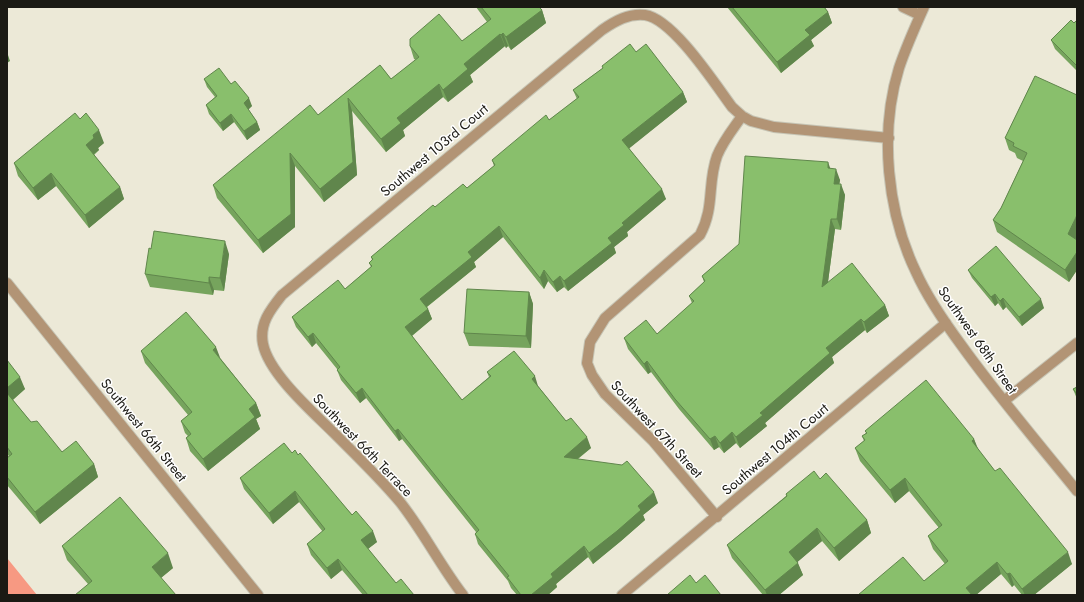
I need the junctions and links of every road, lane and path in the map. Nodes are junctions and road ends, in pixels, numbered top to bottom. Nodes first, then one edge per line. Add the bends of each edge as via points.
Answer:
1 (903, 7) edge
2 (922, 11) edge
3 (742, 116) junction
4 (889, 138) junction
5 (7, 283) edge
6 (946, 323) junction
7 (262, 333) joint
8 (1077, 343) edge
9 (1004, 401) junction
10 (1077, 491) edge
11 (717, 517) junction
12 (258, 595) edge
13 (462, 595) edge
14 (622, 595) edge

1 - 2 street
2 - 4 street, Southwest 68th Street via 899,69 890,117
3 - 4 street via 774,127
3 - 7 street, Southwest 103rd Court via 732,107 674,32 647,15 625,18 602,30 305,275 272,307 264,321
3 - 11 street, Southwest 67th Street via 717,157 712,178 711,208 700,235 604,318 590,342 587,354 587,363 601,390 653,441
4 - 6 street, Southwest 68th Street via 892,187 901,236 916,273
5 - 12 street, Southwest 66th Street
6 - 9 street, Southwest 68th Street
6 - 11 street, Southwest 104th Court
7 - 13 street, Southwest 66th Terrace via 266,355 273,367 401,503
8 - 9 street
9 - 10 street, Southwest 68th Street
11 - 14 street, Southwest 104th Court

